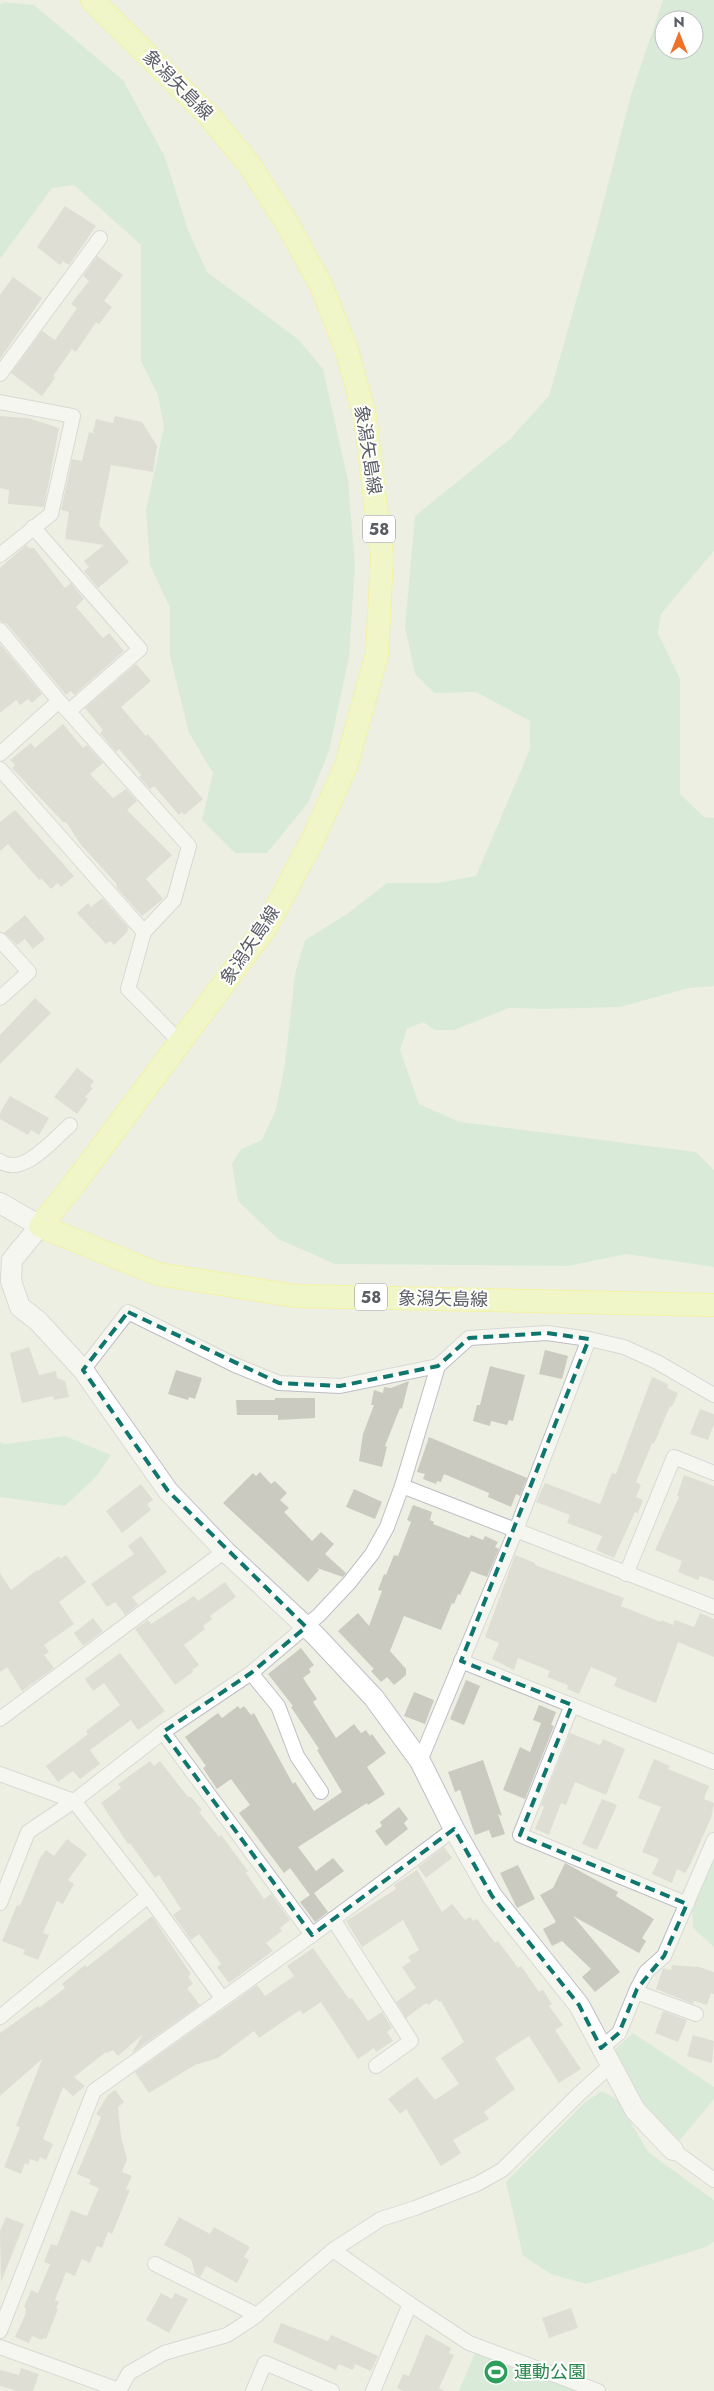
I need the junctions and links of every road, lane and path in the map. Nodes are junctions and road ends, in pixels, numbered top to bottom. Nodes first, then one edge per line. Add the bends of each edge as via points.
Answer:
1 (92, 0) edge
2 (100, 238) dead end
3 (0, 374) edge
4 (0, 402) edge
5 (33, 527) junction
6 (0, 554) edge
7 (0, 630) edge
8 (64, 706) junction
9 (0, 754) edge
10 (0, 769) edge
11 (144, 932) junction
12 (0, 940) edge
13 (0, 998) edge
14 (180, 1042) junction
15 (70, 1125) dead end
16 (0, 1161) edge
17 (0, 1203) edge
18 (40, 1226) junction
19 (6, 1258) edge
20 (714, 1305) edge
21 (590, 1339) junction
22 (438, 1366) junction
23 (83, 1370) junction
24 (714, 1395) edge
25 (714, 1472) edge
26 (402, 1486) junction
27 (516, 1530) junction
28 (226, 1551) junction
29 (626, 1574) junction
30 (714, 1607) edge
31 (306, 1627) junction
32 (461, 1661) junction
33 (251, 1673) junction
34 (572, 1706) junction
35 (0, 1718) edge
36 (163, 1732) junction
37 (420, 1761) junction
38 (714, 1762) edge
39 (0, 1774) edge
40 (321, 1792) dead end
41 (74, 1801) junction
42 (454, 1829) junction
43 (714, 1840) edge
44 (148, 1896) junction
45 (0, 1903) edge
46 (687, 1904) junction
47 (333, 1919) junction
48 (312, 1935) junction
49 (636, 1992) junction
50 (222, 1998) junction
51 (696, 2014) dead end
52 (0, 2016) edge
53 (606, 2057) junction
54 (376, 2066) dead end
55 (673, 2150) joint
56 (714, 2180) edge
57 (333, 2250) junction
58 (155, 2264) dead end
59 (5, 2301) edge
60 (410, 2304) junction
61 (257, 2315) junction
62 (0, 2331) edge
63 (0, 2347) edge
64 (119, 2391) edge
65 (253, 2391) edge
66 (332, 2391) edge
67 (374, 2391) edge
68 (598, 2391) edge

1 - 14 main road, 象潟矢島線 / 58 via 210,117 249,164 321,285 347,351 365,416 382,557 377,654 346,766 313,839 266,927
2 - 3 street
4 - 5 street via 73,416 51,514
5 - 6 street
5 - 8 street via 140,649
7 - 8 street
8 - 9 street
8 - 11 street via 189,846 174,900
10 - 11 street
11 - 14 street via 128,989
12 - 13 street via 29,972
14 - 18 main road, 象潟矢島線 / 58
15 - 16 street via 27,1162 13,1167
17 - 18 street
18 - 19 street
18 - 20 main road, 象潟矢島線 / 58 via 158,1274 296,1296
19 - 23 street via 20,1307 38,1321
21 - 22 street via 547,1333 469,1338
21 - 24 street via 624,1348 656,1362
21 - 27 street
22 - 23 street via 340,1386 279,1383 128,1312
22 - 26 street
23 - 28 street via 168,1491
25 - 29 street via 674,1457
26 - 27 street
26 - 31 street via 387,1527 372,1554
27 - 29 street
27 - 32 street
28 - 31 street
28 - 35 street
29 - 30 street
31 - 33 street
31 - 37 street via 374,1698
32 - 34 street
32 - 37 street
33 - 36 street
33 - 40 street via 278,1706 297,1756
34 - 38 street
34 - 46 street via 520,1835
36 - 41 street
36 - 48 street
37 - 42 street
39 - 41 street
41 - 44 street
41 - 45 street via 28,1832
42 - 47 street
42 - 53 street via 492,1896 579,2005
43 - 46 street
44 - 50 street
44 - 52 street
46 - 49 street via 664,1956 646,1972
47 - 48 street
47 - 54 street via 411,2041
48 - 50 street
49 - 51 street
49 - 53 street
50 - 59 street via 94,2091
53 - 55 street via 635,2110
53 - 57 street via 580,2092 502,2170 468,2187 381,2219
55 - 56 street
57 - 60 street
57 - 61 street
58 - 61 street
59 - 62 street
60 - 67 street
60 - 68 street via 469,2343
61 - 64 street via 227,2334 164,2353 129,2373
63 - 64 street
65 - 66 street via 265,2363

